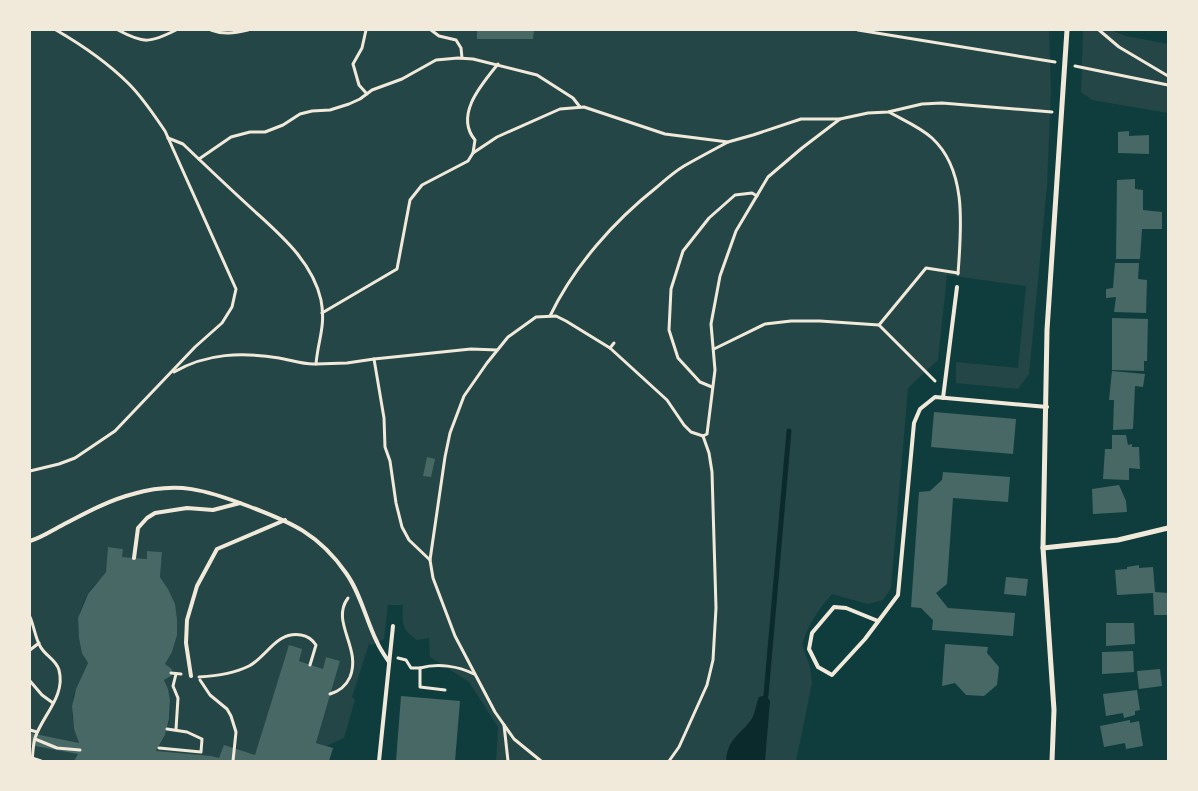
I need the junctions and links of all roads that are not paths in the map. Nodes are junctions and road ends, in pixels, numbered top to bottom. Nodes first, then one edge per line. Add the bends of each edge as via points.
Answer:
1 (1067, 30) edge
2 (956, 287) road end
3 (943, 398) junction
4 (1047, 407) junction
5 (240, 503) junction
6 (286, 520) junction
7 (1168, 528) edge
8 (30, 541) edge
9 (1043, 548) junction
10 (134, 558) dead end
11 (878, 621) junction
12 (393, 626) dead end
13 (389, 662) junction
14 (191, 676) road end
15 (379, 761) edge
16 (1052, 761) edge

1 - 4 street via 1048,330
2 - 3 lane
3 - 4 lane
3 - 11 lane via 936,397 920,409 914,423 898,595
4 - 9 street
5 - 6 lane
5 - 8 lane via 202,490 151,489 113,500
5 - 10 lane via 213,510 187,508 155,513 138,528
6 - 13 lane via 328,550 348,575
6 - 14 lane via 217,549 197,586 187,620 186,643
7 - 9 street via 1118,540
9 - 16 street via 1054,710
11 - 11 lane via 846,608 834,607 812,633 809,649 818,667 832,675
12 - 13 lane
13 - 15 lane

